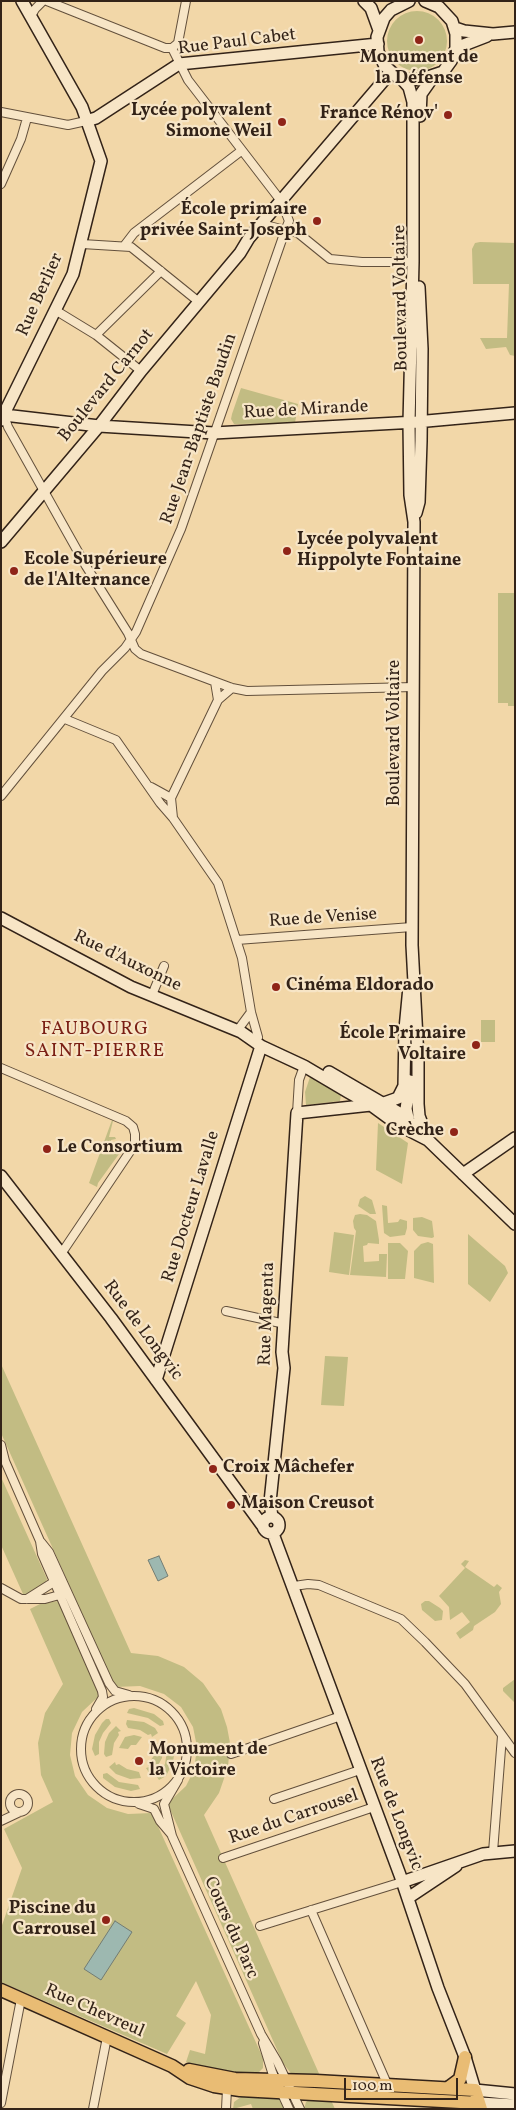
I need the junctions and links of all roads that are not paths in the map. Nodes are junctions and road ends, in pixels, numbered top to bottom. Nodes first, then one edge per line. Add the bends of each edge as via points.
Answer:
1 (22, 1) edge
2 (45, 1) edge
3 (186, 1) edge
4 (401, 1) edge
5 (425, 1) edge
6 (365, 2) edge
7 (407, 2) edge
8 (31, 16) junction
9 (455, 28) junction
10 (379, 30) junction
11 (515, 32) edge
12 (493, 34) junction
13 (378, 44) junction
14 (172, 48) junction
15 (456, 48) junction
16 (179, 64) junction
17 (396, 75) junction
18 (433, 77) junction
19 (1, 112) edge
20 (27, 118) junction
21 (86, 122) junction
22 (241, 151) junction
23 (1, 184) edge
24 (283, 204) junction
25 (269, 226) junction
26 (286, 231) junction
27 (82, 244) junction
28 (124, 246) junction
29 (240, 253) junction
30 (413, 262) junction
31 (161, 271) junction
32 (199, 302) junction
33 (55, 310) junction
34 (96, 335) junction
35 (141, 371) junction
36 (515, 413) edge
37 (2, 416) edge
38 (409, 422) junction
39 (421, 422) junction
40 (99, 426) junction
41 (214, 433) junction
42 (44, 490) junction
43 (414, 522) junction
44 (1, 542) edge
45 (131, 640) junction
46 (215, 682) junction
47 (414, 687) junction
48 (232, 688) junction
49 (218, 700) junction
50 (65, 719) junction
51 (147, 784) junction
52 (1, 796) edge
53 (171, 798) junction
54 (174, 818) junction
55 (1, 918) edge
56 (412, 928) junction
57 (237, 940) junction
58 (412, 945) junction
59 (164, 966) dead end
60 (152, 995) junction
61 (251, 1012) junction
62 (407, 1015) junction
63 (239, 1032) junction
64 (260, 1041) junction
65 (304, 1066) junction
66 (1, 1068) edge
67 (349, 1088) junction
68 (418, 1104) junction
69 (371, 1105) junction
70 (336, 1108) junction
71 (384, 1109) junction
72 (297, 1113) junction
73 (405, 1115) junction
74 (412, 1133) junction
75 (515, 1138) edge
76 (428, 1140) junction
77 (462, 1174) junction
78 (1, 1176) edge
79 (514, 1221) edge
80 (61, 1254) junction
81 (226, 1311) dead end
82 (285, 1324) junction
83 (156, 1380) junction
84 (1, 1445) edge
85 (3, 1459) edge
86 (268, 1520) junction
87 (273, 1534) joint
88 (58, 1580) junction
89 (294, 1586) junction
90 (1, 1588) edge
91 (64, 1593) junction
92 (27, 1598) junction
93 (141, 1696) junction
94 (341, 1716) junction
95 (90, 1720) junction
96 (502, 1736) junction
97 (515, 1753) edge
98 (231, 1754) dead end
99 (360, 1770) junction
100 (178, 1780) junction
101 (274, 1799) dead end
102 (123, 1802) junction
103 (374, 1807) junction
104 (23, 1811) dead end
105 (1, 1821) edge
106 (172, 1836) junction
107 (515, 1851) edge
108 (494, 1852) junction
109 (222, 1858) dead end
110 (468, 1859) junction
111 (401, 1879) junction
112 (408, 1898) junction
113 (311, 1910) junction
114 (260, 1926) dead end
115 (1, 1990) edge
116 (21, 1999) junction
117 (107, 2037) junction
118 (466, 2057) junction
119 (172, 2066) junction
120 (284, 2086) junction
121 (388, 2086) junction
122 (448, 2088) junction
123 (227, 2089) junction
124 (475, 2090) junction
125 (515, 2094) edge
126 (1, 2103) edge
127 (401, 2103) edge
128 (515, 2105) edge
129 (480, 2106) edge
130 (93, 2109) edge
131 (226, 2109) edge
132 (289, 2109) edge
133 (300, 2109) edge

1 - 8 street, Rue Berlier
2 - 8 street via 34,9
2 - 14 street
3 - 14 street via 178,43
4 - 7 street
5 - 9 street via 442,10
6 - 10 street via 371,8
7 - 10 street via 391,10
8 - 21 street, Rue Berlier via 82,107
9 - 12 street
9 - 15 street
10 - 13 street
11 - 12 street
12 - 15 street
13 - 16 street, Rue Paul Cabet
13 - 17 street, Boulevard Voltaire via 381,59
14 - 16 street
15 - 18 street, Boulevard Voltaire via 447,67
16 - 21 street, Rue Paul Cabet
16 - 22 street
17 - 18 street via 416,80
17 - 24 street, Boulevard Carnot via 306,173
17 - 30 street, Boulevard Voltaire via 409,87 413,102
18 - 39 street, Boulevard Voltaire via 421,94 420,107
19 - 20 street
20 - 21 street via 68,125
20 - 23 street
21 - 27 street, Rue Berlier via 101,161
22 - 24 street
22 - 28 street via 134,233
24 - 25 street, Boulevard Carnot
24 - 26 street via 289,221
24 - 29 street, Boulevard Carnot via 249,238
25 - 26 street
25 - 29 street, Boulevard Carnot
26 - 30 street via 298,233 330,259
26 - 41 street, Rue Jean-Baptiste Baudin
27 - 28 street
27 - 33 street, Rue Berlier via 73,274
28 - 31 street via 131,247
29 - 32 street, Boulevard Carnot
30 - 38 street, Boulevard Voltaire
31 - 32 street
31 - 34 street
32 - 35 street, Boulevard Carnot
33 - 34 street
33 - 37 street, Rue Berlier
34 - 35 street
35 - 40 street, Boulevard Carnot
36 - 39 street, Rue de Mirande
37 - 40 street, Rue de Mirande
37 - 42 street
38 - 39 street, Rue de Mirande
38 - 41 street, Rue de Mirande
38 - 43 street, Boulevard Voltaire via 410,495
39 - 43 street, Boulevard Voltaire via 419,502
40 - 41 street, Rue de Mirande
40 - 42 street, Boulevard Carnot
41 - 45 street, Rue Jean-Baptiste Baudin via 181,529
42 - 44 street, Boulevard Carnot
42 - 45 street
43 - 47 street, Boulevard Voltaire
45 - 46 street via 135,649 148,658
45 - 50 street, Rue Jean-Baptiste Baudin
46 - 48 street
46 - 49 street
47 - 48 street via 247,691
47 - 56 street, Boulevard Voltaire
48 - 49 street
49 - 53 street
50 - 51 street via 116,740
50 - 52 street, Rue Jean-Baptiste Baudin
51 - 53 street
51 - 54 street
53 - 54 street
54 - 57 street via 218,883
55 - 60 street, Rue d'Auxonne
56 - 57 street, Rue de Venise
56 - 58 street, Boulevard Voltaire
57 - 61 street
58 - 62 street, Boulevard Voltaire
58 - 68 street, Boulevard Voltaire
59 - 60 street
60 - 63 street, Rue d'Auxonne
61 - 63 street
61 - 64 street
62 - 71 street, Boulevard Voltaire via 403,1092
62 - 73 street, Boulevard Voltaire via 411,1064
63 - 64 street, Rue d'Auxonne
64 - 65 street, Rue d'Auxonne
64 - 67 street, Rue d'Auxonne via 281,1048
64 - 83 street, Rue Docteur Lavalle
65 - 67 street, Rue d'Auxonne
65 - 72 street via 299,1080
66 - 80 street via 126,1121 133,1127 135,1144
67 - 69 street, Rue d'Auxonne
67 - 70 street via 346,1099
67 - 71 street, Rue d'Auxonne
68 - 73 street
68 - 76 street, Boulevard Voltaire
69 - 70 street
69 - 71 street, Rue d'Auxonne
70 - 72 street
71 - 73 street, Rue d'Auxonne
71 - 74 street, Rue d'Auxonne
72 - 82 street, Rue Magenta
73 - 74 street, Boulevard Voltaire
73 - 76 street, Rue d'Auxonne
74 - 76 street, Rue d'Auxonne
75 - 77 street
76 - 77 street, Rue d'Auxonne
77 - 79 street, Rue d'Auxonne
78 - 80 street, Rue de Longvic
80 - 83 street, Rue de Longvic
81 - 82 street
82 - 86 street, Rue Magenta via 284,1368
83 - 86 street, Rue de Longvic via 250,1510 253,1508
84 - 85 street
85 - 88 street via 40,1541 42,1554
86 - 87 street, Rue Magenta via 279,1521 280,1526
87 - 89 street, Rue de Longvic
88 - 91 street
88 - 92 street
89 - 94 street, Rue de Longvic
89 - 96 street via 319,1585 401,1619 465,1684
90 - 92 street
91 - 92 street via 45,1599
91 - 93 street via 111,1688 119,1693
91 - 95 street via 102,1691
93 - 95 street via 111,1701
93 - 100 street via 168,1708 185,1732 186,1762
94 - 98 street
94 - 99 street, Rue de Longvic
95 - 102 street via 81,1744 84,1769 100,1790
96 - 97 street
96 - 108 street
99 - 101 street
99 - 103 street, Rue de Longvic
100 - 102 street via 156,1798
100 - 106 street, Cours du Parc via 164,1804
102 - 106 street, Cours du Parc via 154,1809
103 - 109 street, Rue du Carrousel
103 - 111 street, Rue de Longvic
104 - 105 street
106 - 120 street, Cours du Parc
107 - 108 street
108 - 110 street
110 - 111 street
110 - 112 street
111 - 112 street, Rue de Longvic
111 - 113 street
112 - 118 street, Rue de Longvic via 438,1988
113 - 114 street
113 - 121 street
115 - 116 main road, Rue Chevreul
116 - 117 main road, Rue Chevreul
116 - 126 street
117 - 119 main road, Rue Chevreul
117 - 130 street
118 - 122 main road via 460,2079
118 - 124 street, Rue de Longvic
119 - 120 main road, Rue Chevreul
119 - 123 main road, Rue Chevreul via 190,2078
120 - 121 main road
120 - 123 main road, Rue Chevreul
120 - 127 main road
120 - 132 street, Cours du Parc
120 - 133 street, Cours du Parc
121 - 122 main road
122 - 124 main road
123 - 131 street
124 - 125 street
124 - 129 main road, Rue de Longvic
127 - 129 main road
128 - 129 street

